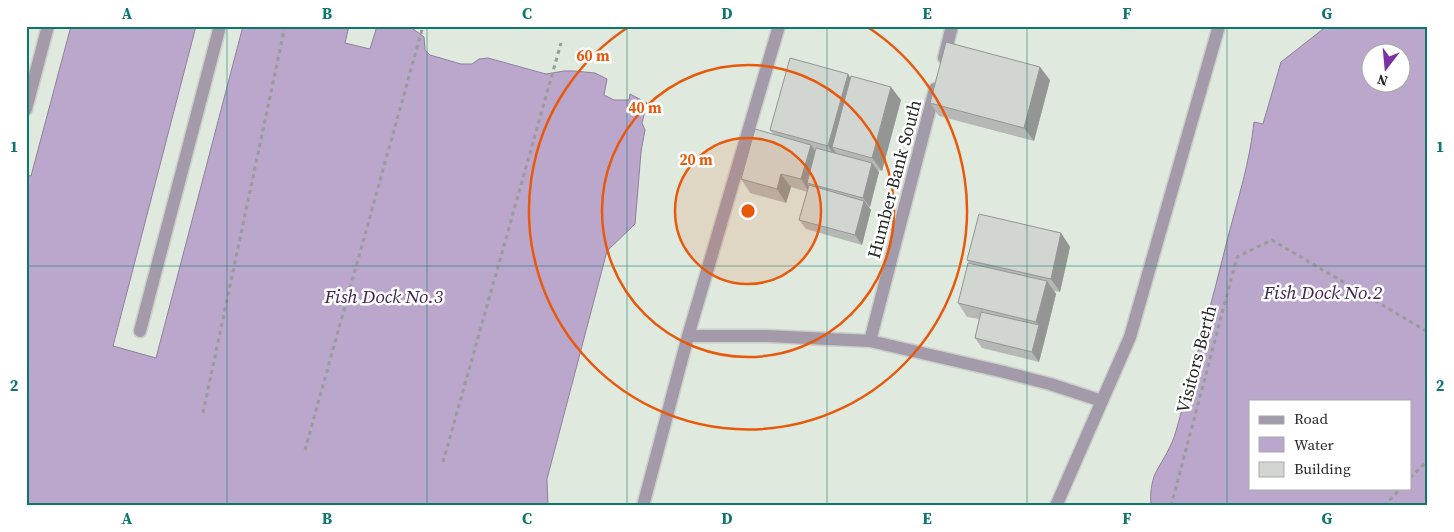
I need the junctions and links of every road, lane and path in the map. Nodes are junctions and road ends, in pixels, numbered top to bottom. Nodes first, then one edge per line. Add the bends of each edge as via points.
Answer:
1 (48, 26) edge
2 (220, 26) edge
3 (285, 26) edge
4 (423, 26) edge
5 (779, 26) edge
6 (952, 26) edge
7 (1219, 26) edge
8 (561, 44) dead end
9 (26, 109) edge
10 (140, 331) dead end
11 (1428, 332) edge
12 (688, 336) junction
13 (870, 341) junction
14 (1102, 401) junction
15 (203, 413) dead end
16 (305, 450) dead end
17 (1428, 460) edge
18 (443, 462) dead end
19 (1412, 476) edge
20 (1399, 490) edge
21 (642, 506) edge
22 (1056, 506) edge
23 (1171, 506) edge
24 (1384, 506) edge

1 - 9 street
2 - 10 street
3 - 15 path
4 - 16 path
5 - 12 street
6 - 13 street, Humber Bank South
7 - 14 street via 1130,337
8 - 18 path
11 - 23 path, Visitors Berth via 1272,240 1237,257
12 - 13 street
12 - 21 street
13 - 14 street via 1004,372
14 - 22 street
17 - 19 path
20 - 24 path

